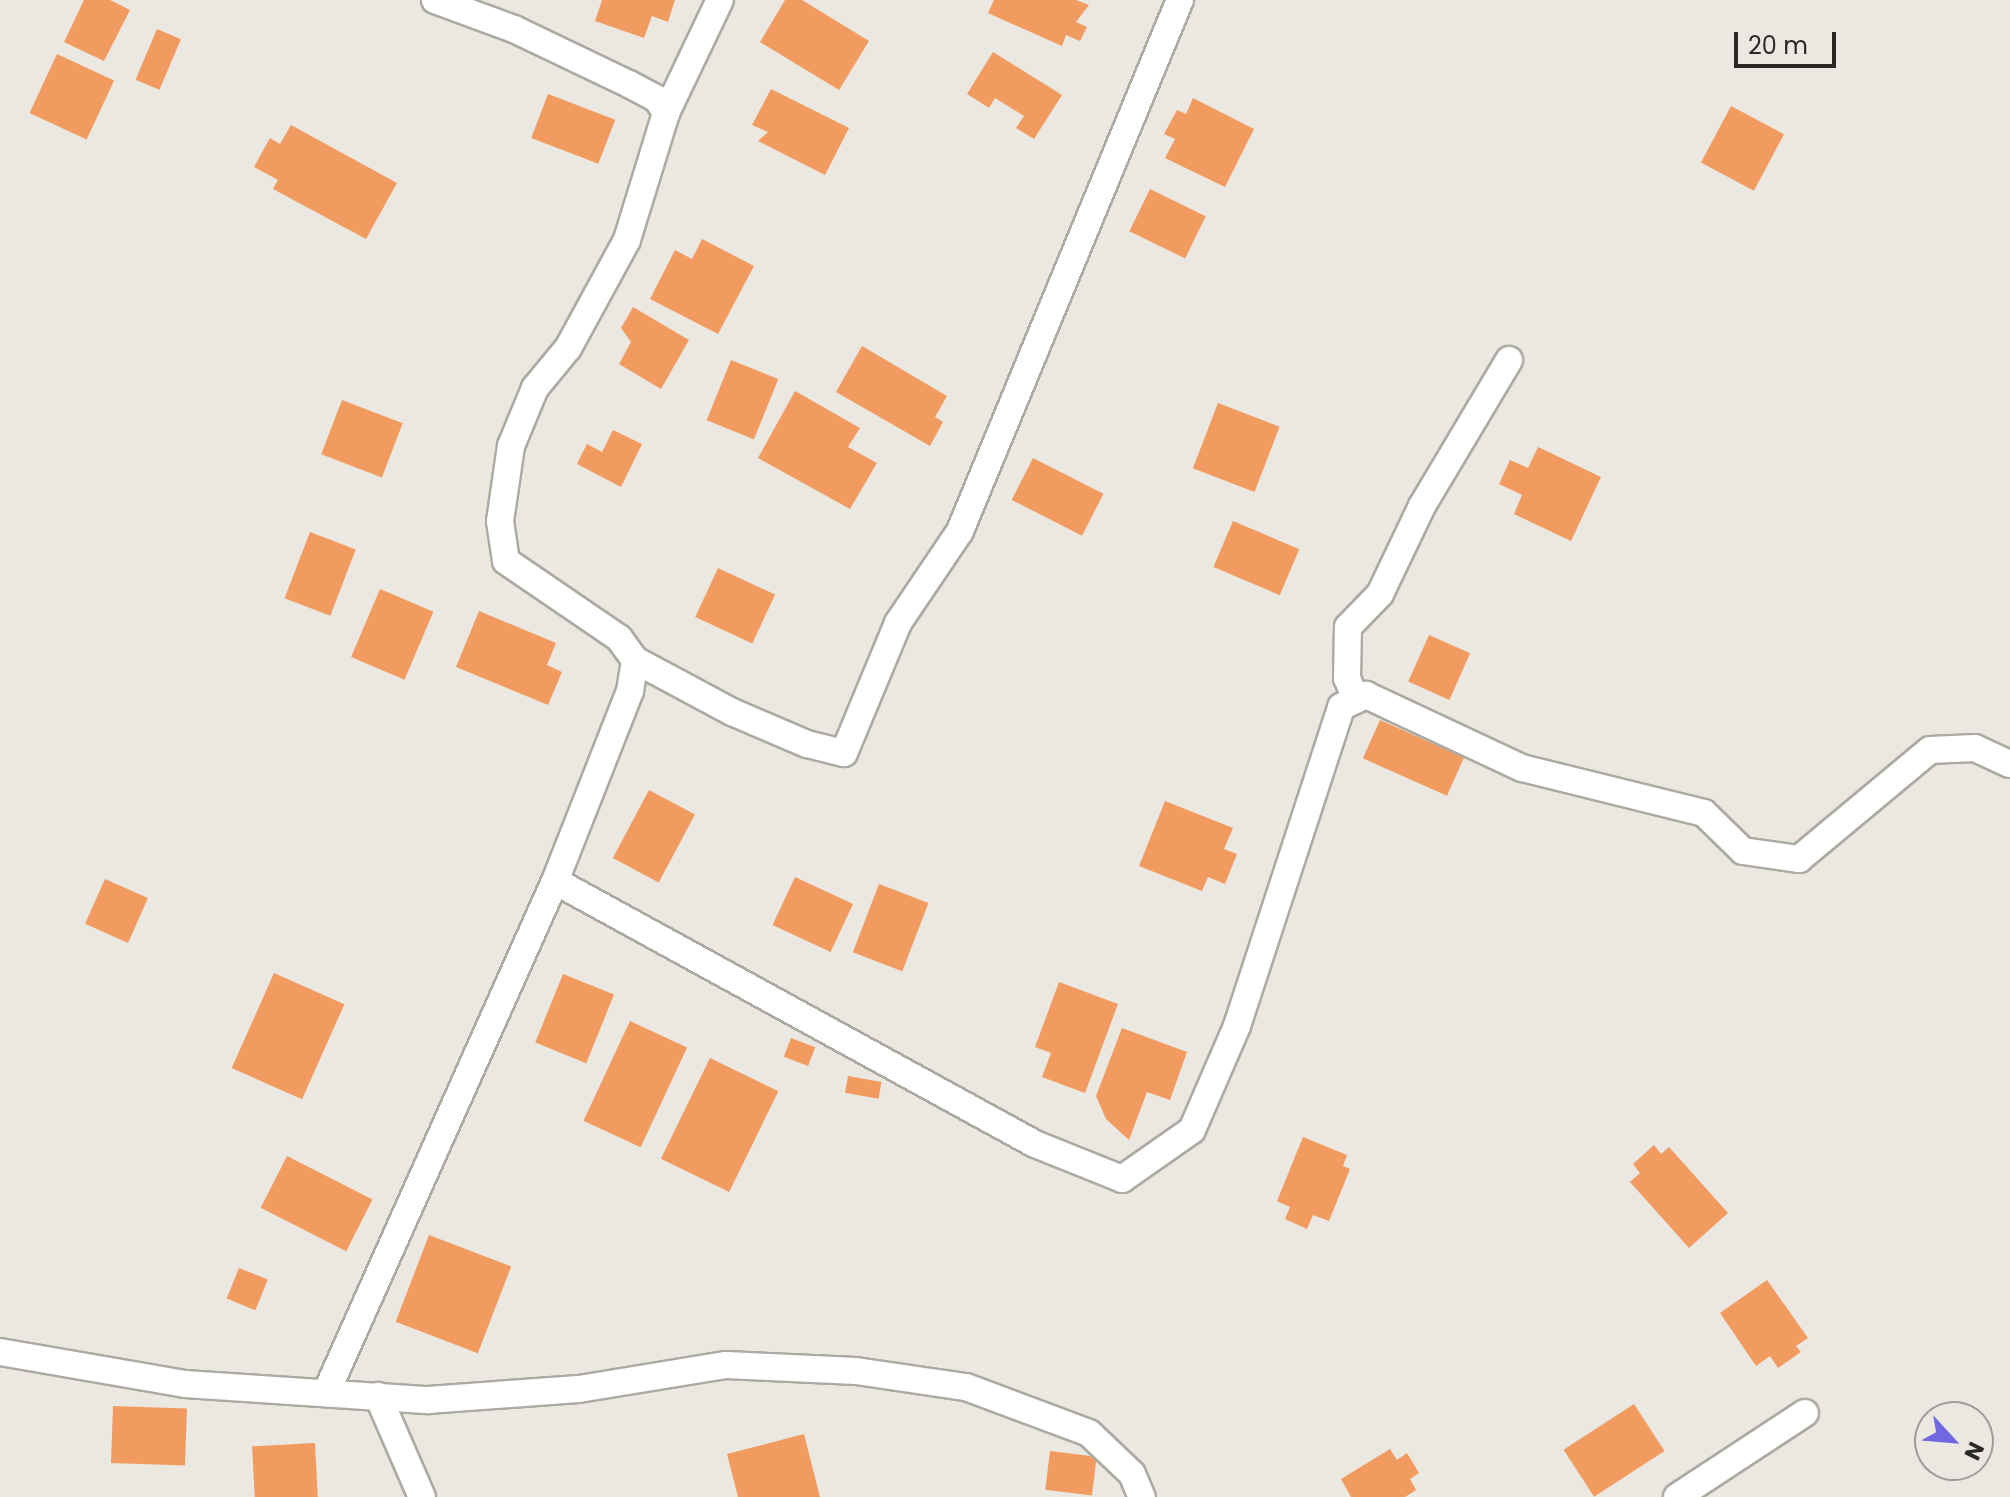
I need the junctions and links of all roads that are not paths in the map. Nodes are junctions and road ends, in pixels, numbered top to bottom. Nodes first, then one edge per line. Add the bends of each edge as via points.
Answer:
1 (435, 0) edge
2 (720, 0) edge
3 (1180, 0) edge
4 (666, 113) junction
5 (1509, 360) dead end
6 (635, 660) junction
7 (1356, 700) junction
8 (2010, 764) edge
9 (555, 881) junction
10 (0, 1352) edge
11 (326, 1393) junction
12 (378, 1396) junction
13 (1805, 1413) dead end
14 (422, 1497) edge
15 (1142, 1497) edge
16 (1677, 1497) edge

1 - 4 street via 514,29 629,84 657,99
2 - 4 street
3 - 6 street via 960,531 898,623 844,753 807,744 732,712
4 - 6 street via 627,240 568,348 535,388 511,446 500,521 506,561 619,638
5 - 7 street via 1422,506 1380,594 1348,627 1347,678
6 - 9 street via 630,691
7 - 8 street via 1366,695 1522,768 1704,813 1743,851 1799,859 1930,750 1975,748
7 - 9 street via 1341,707 1237,1026 1192,1130 1122,1179 1035,1144
9 - 11 street
10 - 11 street via 185,1384
11 - 12 street
12 - 14 street
12 - 15 street via 428,1400 579,1389 726,1365 856,1371 966,1387 1077,1427 1132,1474
13 - 16 street

